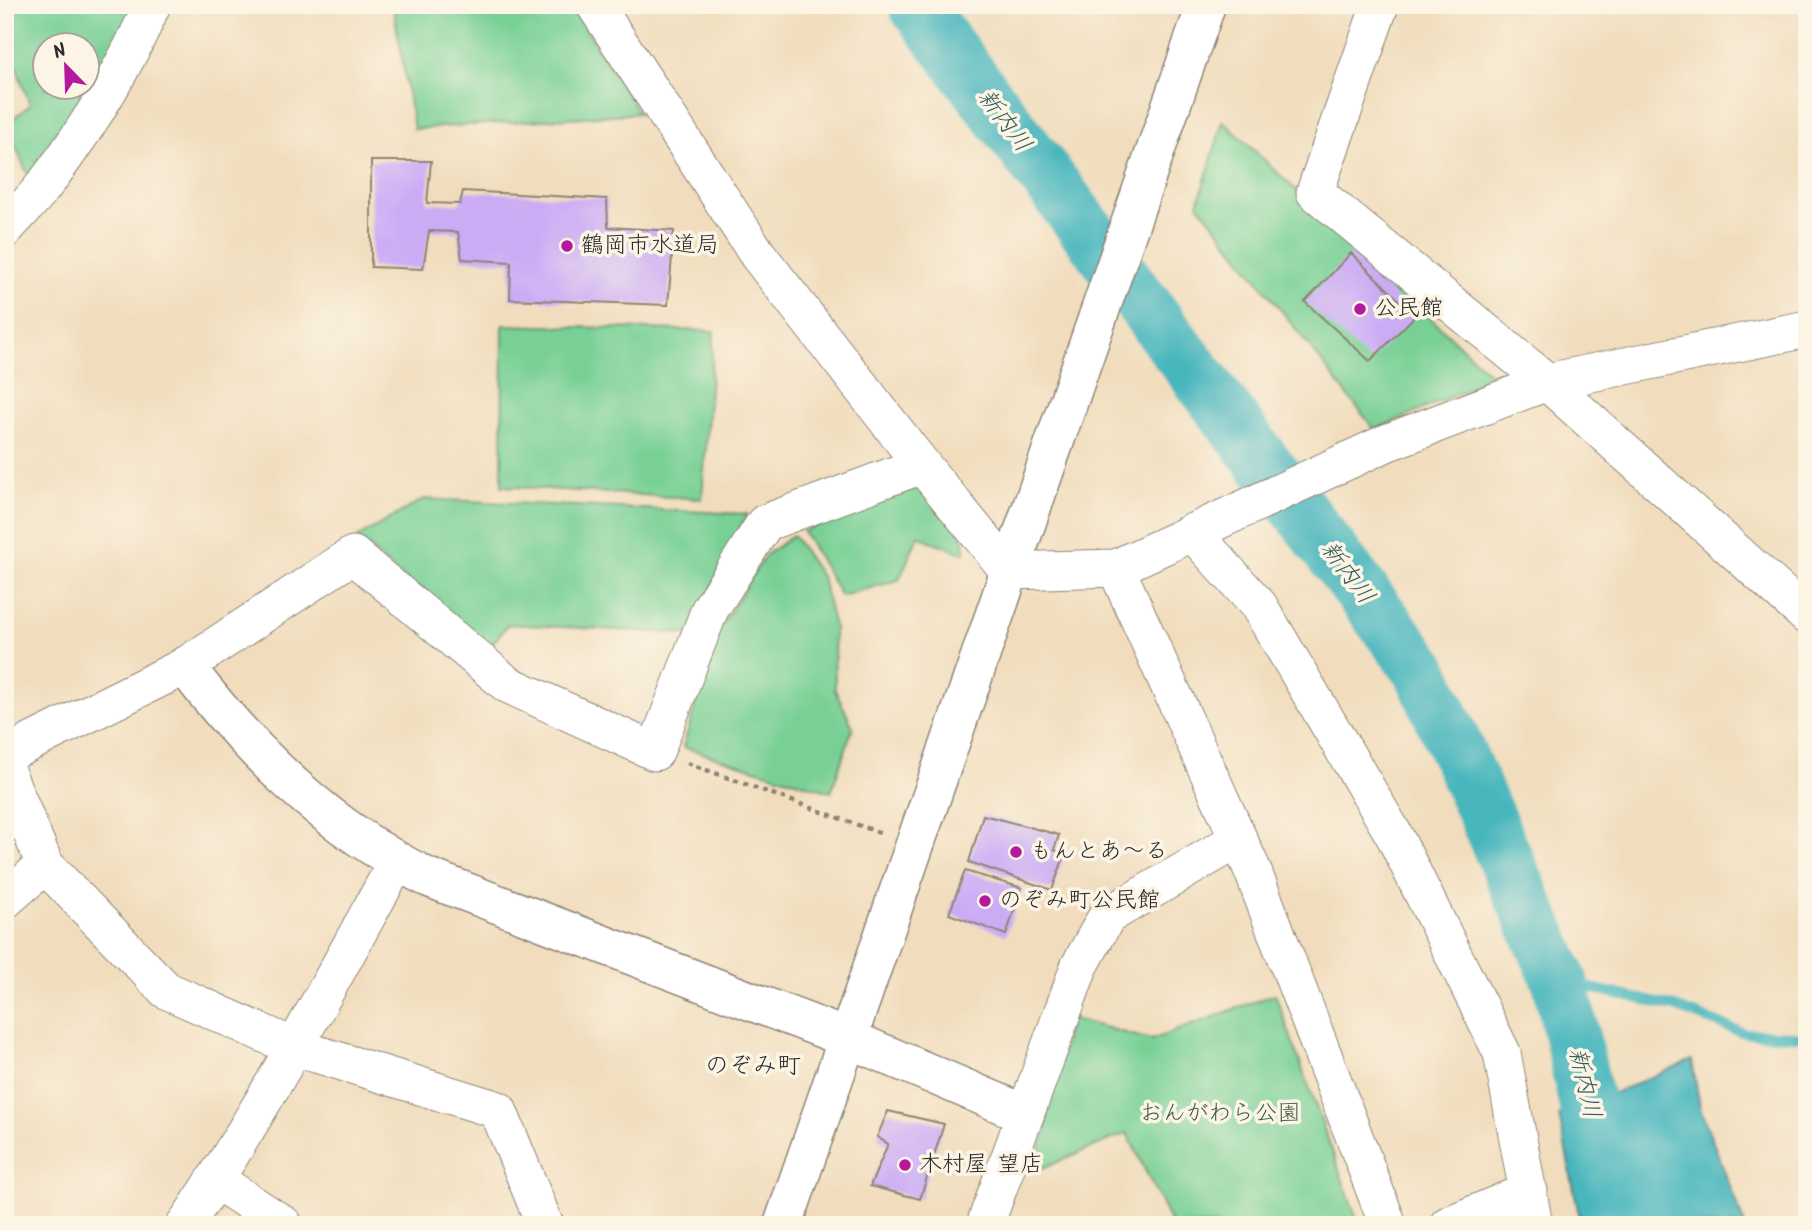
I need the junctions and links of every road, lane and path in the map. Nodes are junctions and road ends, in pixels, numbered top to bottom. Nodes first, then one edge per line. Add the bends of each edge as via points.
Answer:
1 (152, 5) edge
2 (594, 5) edge
3 (1206, 5) edge
4 (1380, 5) edge
5 (5, 229) edge
6 (1807, 329) edge
7 (1547, 382) junction
8 (922, 464) junction
9 (1201, 528) junction
10 (1116, 568) junction
11 (1009, 571) junction
12 (1807, 616) edge
13 (185, 666) junction
14 (655, 752) junction
15 (5, 755) edge
16 (5, 769) edge
17 (1237, 840) junction
18 (914, 845) junction
19 (397, 862) junction
20 (45, 865) junction
21 (5, 900) edge
22 (847, 1038) junction
23 (294, 1047) junction
24 (1025, 1114) junction
25 (216, 1180) junction
26 (1532, 1208) edge
27 (186, 1225) edge
28 (284, 1225) edge
29 (545, 1225) edge
30 (783, 1225) edge
31 (985, 1225) edge
32 (1388, 1225) edge
33 (1448, 1225) edge

1 - 5 street via 99,105 51,177
2 - 8 street via 758,255
3 - 11 street
4 - 7 street via 1315,192
6 - 7 street
7 - 9 street via 1386,443
7 - 12 street
8 - 11 street
8 - 14 street via 765,523 710,609
9 - 10 street
9 - 26 street via 1259,606 1394,835 1502,1054
10 - 11 street
10 - 17 street
11 - 18 street
13 - 14 street via 354,555 507,684
13 - 15 street
13 - 19 street via 218,710 289,784 348,831
14 - 18 path
16 - 20 street
17 - 24 street via 1107,916 1079,967
17 - 32 street
18 - 22 street
19 - 22 street
19 - 23 street
20 - 21 street
20 - 23 street via 166,990
22 - 24 street
22 - 30 street
23 - 25 street
23 - 29 street via 498,1110
24 - 31 street
25 - 27 street
25 - 28 street
26 - 33 street

